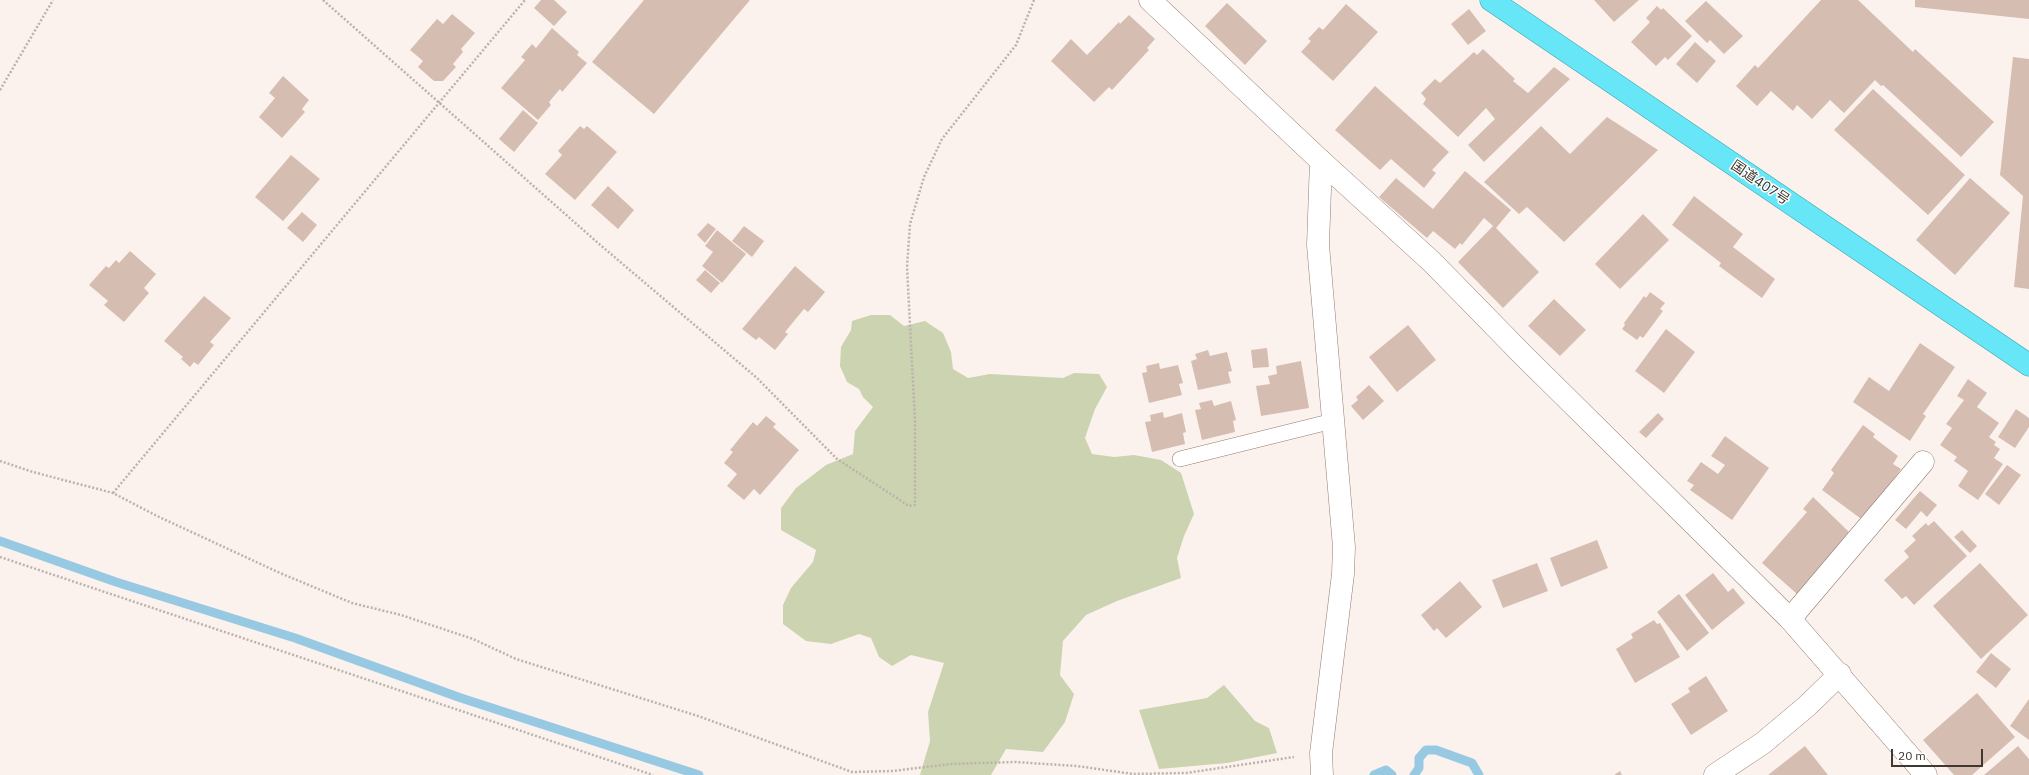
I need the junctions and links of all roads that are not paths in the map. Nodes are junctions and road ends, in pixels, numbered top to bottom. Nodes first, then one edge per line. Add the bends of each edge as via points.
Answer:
1 (1150, 0) edge
2 (1491, 0) edge
3 (1322, 161) junction
4 (2029, 365) edge
5 (1333, 421) junction
6 (1180, 459) dead end
7 (1923, 462) dead end
8 (1790, 619) junction
9 (1840, 674) junction
10 (1322, 775) edge
11 (1715, 775) edge
12 (1926, 775) edge

1 - 3 street
2 - 4 highway, 国道407号
3 - 5 street via 1318,245
3 - 8 street via 1432,262
5 - 6 lane
5 - 10 street via 1344,547 1343,574 1321,752
7 - 8 street
8 - 9 street
9 - 11 street via 1807,706 1762,743
9 - 12 street

